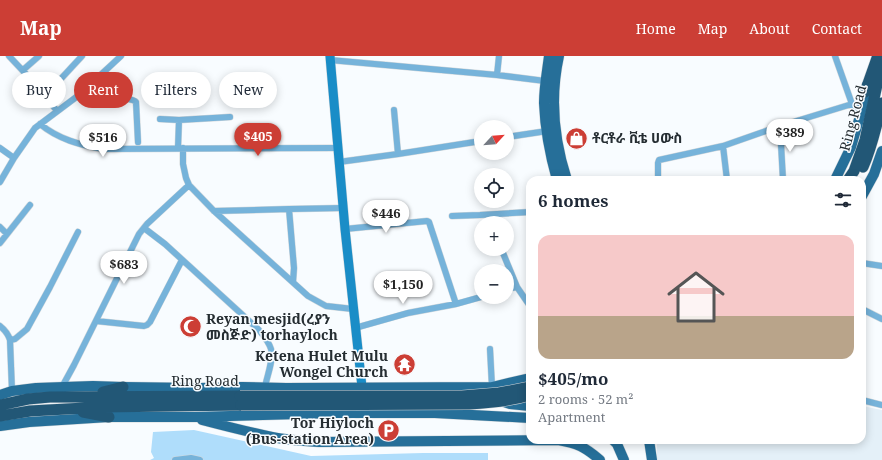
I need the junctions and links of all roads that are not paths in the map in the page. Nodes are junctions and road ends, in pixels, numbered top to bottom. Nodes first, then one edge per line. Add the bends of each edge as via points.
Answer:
1 (9, 56) edge
2 (39, 56) edge
3 (82, 56) edge
4 (121, 56) edge
5 (499, 56) edge
6 (549, 56) edge
7 (559, 56) edge
8 (834, 56) edge
9 (872, 56) edge
10 (878, 56) edge
11 (330, 58) edge
12 (882, 62) edge
13 (23, 70) joint
14 (104, 72) edge
15 (66, 73) edge
16 (497, 75) junction
17 (545, 81) junction
18 (865, 92) junction
19 (74, 99) edge
20 (133, 100) edge
21 (882, 102) edge
22 (852, 104) junction
23 (54, 108) edge
24 (394, 110) dead end
25 (57, 112) junction
26 (860, 116) junction
27 (230, 118) dead end
28 (160, 119) dead end
29 (179, 120) junction
30 (40, 124) junction
31 (780, 126) junction
32 (547, 131) junction
33 (514, 136) edge
34 (138, 142) dead end
35 (474, 142) edge
36 (723, 146) junction
37 (0, 148) edge
38 (180, 148) junction
39 (337, 148) junction
40 (882, 151) edge
41 (398, 154) junction
42 (14, 158) junction
43 (339, 162) junction
44 (560, 176) edge
45 (561, 176) edge
46 (658, 176) edge
47 (727, 176) edge
48 (783, 176) edge
49 (837, 176) edge
50 (851, 176) edge
51 (858, 176) edge
52 (0, 182) edge
53 (189, 185) junction
54 (866, 189) edge
55 (30, 205) dead end
56 (343, 208) junction
57 (289, 209) junction
58 (214, 211) junction
59 (526, 212) edge
60 (452, 216) dead end
61 (0, 227) edge
62 (144, 228) junction
63 (345, 229) junction
64 (78, 232) dead end
65 (7, 234) junction
66 (0, 243) edge
67 (504, 256) edge
68 (182, 260) junction
69 (866, 264) edge
70 (882, 266) edge
71 (293, 282) junction
72 (517, 286) junction
73 (514, 287) edge
74 (474, 299) edge
75 (526, 300) edge
76 (456, 304) junction
77 (353, 309) junction
78 (866, 311) edge
79 (882, 319) edge
80 (96, 321) junction
81 (0, 326) edge
82 (355, 328) junction
83 (10, 340) junction
84 (490, 350) dead end
85 (526, 379) edge
86 (62, 387) junction
87 (265, 387) junction
88 (362, 387) junction
89 (492, 387) junction
90 (123, 388) junction
91 (468, 388) junction
92 (526, 388) edge
93 (12, 391) junction
94 (0, 394) edge
95 (86, 396) junction
96 (526, 396) edge
97 (241, 401) junction
98 (866, 401) edge
99 (0, 405) edge
100 (882, 405) edge
101 (526, 406) edge
102 (69, 409) junction
103 (0, 416) edge
104 (109, 417) junction
105 (195, 417) junction
106 (526, 418) edge
107 (0, 426) edge
108 (526, 440) edge
109 (576, 444) edge
110 (617, 444) edge
111 (650, 444) edge
112 (175, 460) edge
113 (200, 460) edge
114 (600, 460) edge
115 (624, 460) edge
116 (652, 460) edge

1 - 13 street
2 - 13 street
3 - 15 street
4 - 14 street
5 - 16 street
6 - 17 main road
7 - 45 main road via 555,82 555,119
8 - 22 street
9 - 18 main road
10 - 18 highway
11 - 16 street
11 - 39 street
12 - 50 highway, Ring Road via 865,140
16 - 17 street
17 - 32 main road
18 - 26 main road
19 - 25 street
20 - 34 street via 136,102
21 - 51 highway, Ring Road via 876,131
22 - 26 street
22 - 31 street
23 - 25 street
24 - 41 street
25 - 30 street
26 - 49 main road
27 - 29 street
28 - 29 street
29 - 38 street
30 - 38 street via 60,137 103,149
30 - 42 street
31 - 36 street
31 - 48 street
32 - 33 street
32 - 44 main road via 550,149
35 - 41 street
36 - 46 street via 659,160
36 - 47 street
37 - 42 street
38 - 39 street
38 - 53 street
39 - 43 street
40 - 54 main road
41 - 43 street
42 - 52 street
43 - 56 street
53 - 58 street
53 - 62 street
55 - 65 street
56 - 57 street
56 - 63 street
57 - 58 street
57 - 71 street
58 - 71 street
59 - 60 street
61 - 65 street
62 - 68 street
62 - 80 street
63 - 76 street via 429,222
63 - 77 street
64 - 83 street via 27,329
65 - 66 street
67 - 72 street
68 - 80 street via 148,325
68 - 87 street via 245,316 267,341 272,358
69 - 70 street
71 - 77 street via 308,296 326,306
72 - 73 street
72 - 75 street
74 - 76 street
76 - 82 street via 408,313
77 - 82 street
78 - 79 street
80 - 86 street
81 - 83 street
82 - 88 street
83 - 93 street
84 - 89 street
85 - 89 main road
86 - 90 main road
86 - 93 main road
87 - 88 main road
87 - 90 main road
88 - 91 main road
89 - 91 main road
90 - 95 highway
91 - 101 main road via 490,398
92 - 97 highway, Ring Road, bridge via 499,394
93 - 94 main road
95 - 97 highway, Ring Road
95 - 99 highway, Ring Road via 28,399
96 - 97 highway, Ring Road, bridge via 469,404
97 - 102 highway
98 - 100 street
102 - 103 highway
102 - 104 highway
104 - 105 main road
104 - 107 main road
105 - 106 main road via 336,413
105 - 108 main road via 272,437 319,442
109 - 114 main road
110 - 115 main road
111 - 116 main road
112 - 113 street

